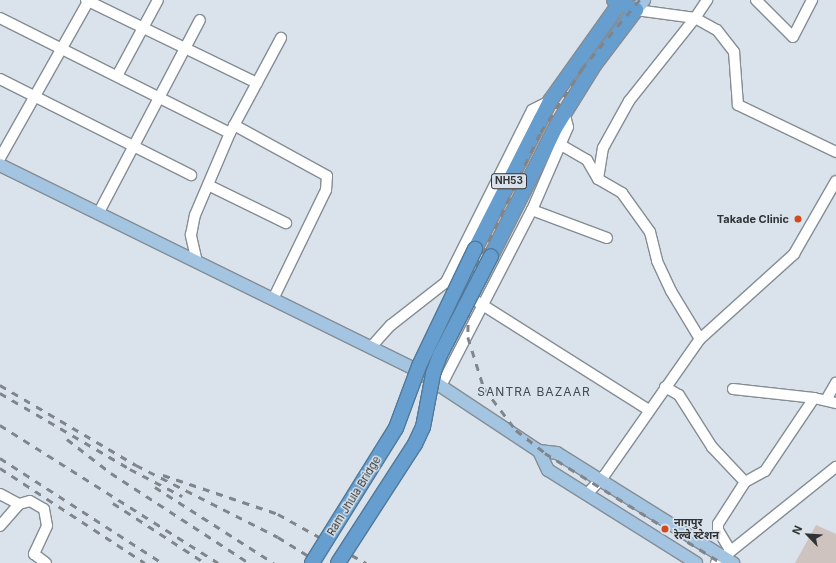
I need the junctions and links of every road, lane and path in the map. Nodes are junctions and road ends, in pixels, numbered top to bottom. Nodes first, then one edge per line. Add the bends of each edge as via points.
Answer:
1 (88, 0) edge
2 (158, 0) edge
3 (707, 0) edge
4 (756, 0) edge
5 (812, 0) edge
6 (619, 1) edge
7 (640, 5) edge
8 (0, 18) edge
9 (694, 18) junction
10 (200, 20) dead end
11 (144, 27) junction
12 (281, 38) dead end
13 (186, 48) junction
14 (62, 49) junction
15 (117, 76) junction
16 (0, 80) edge
17 (257, 83) junction
18 (34, 97) junction
19 (160, 97) junction
20 (546, 106) junction
21 (564, 112) junction
22 (232, 129) junction
23 (561, 145) junction
24 (134, 147) junction
25 (836, 152) edge
26 (0, 158) edge
27 (0, 165) edge
28 (191, 175) dead end
29 (598, 179) junction
30 (836, 181) edge
31 (208, 185) junction
32 (532, 210) junction
33 (98, 214) junction
34 (286, 223) dead end
35 (607, 238) dead end
36 (197, 262) junction
37 (446, 282) junction
38 (273, 299) junction
39 (484, 306) junction
40 (700, 339) junction
41 (371, 347) junction
42 (836, 383) edge
43 (442, 384) junction
44 (665, 388) junction
45 (733, 389) dead end
46 (814, 398) junction
47 (826, 400) junction
48 (836, 403) edge
49 (649, 410) junction
50 (539, 452) junction
51 (836, 467) edge
52 (600, 480) junction
53 (746, 482) junction
54 (0, 494) edge
55 (587, 494) junction
56 (19, 504) junction
57 (0, 526) edge
58 (725, 558) edge
59 (46, 563) edge
60 (312, 563) edge
61 (338, 563) edge
62 (696, 563) edge

1 - 11 street
1 - 14 street
2 - 11 street
3 - 9 street
4 - 5 street via 792,37
6 - 7 highway
6 - 20 highway, NH53
7 - 9 street
7 - 21 highway via 595,64
8 - 14 street
9 - 25 street via 717,30 734,52 738,105
9 - 29 street via 629,101 603,148
10 - 13 street
11 - 13 street
11 - 15 street
12 - 17 street
13 - 17 street
13 - 19 street
14 - 15 street
14 - 18 street
15 - 19 street
16 - 18 street
17 - 22 street
18 - 24 street
18 - 26 street
19 - 22 street
19 - 24 street
20 - 37 street via 532,110
20 - 60 highway, Ram Jhula Bridge / NH53, bridge via 419,366 396,428
21 - 23 street via 569,121
21 - 61 highway, Ram Jhula Bridge / NH53, bridge via 440,355 433,374 423,427 415,444
22 - 31 street
22 - 38 street via 322,171 328,182
23 - 29 street via 587,160
23 - 32 street
24 - 28 street
24 - 33 street
27 - 33 main road
29 - 40 street via 622,194 650,232 657,261 671,291
30 - 40 street via 794,254
31 - 34 street
31 - 36 street via 195,215 191,235
32 - 35 street
32 - 39 street
33 - 36 main road
36 - 38 main road
37 - 39 street
37 - 41 street via 391,325
38 - 41 main road
39 - 43 street
39 - 49 street
40 - 44 street
41 - 43 main road
42 - 47 street
43 - 50 main road
44 - 49 street
44 - 53 street via 679,395 712,447
45 - 46 street
46 - 47 street
46 - 53 street via 765,471
47 - 48 street
49 - 52 street
50 - 52 main road via 557,453
50 - 55 main road via 548,470
51 - 58 street
52 - 55 street
52 - 58 main road
53 - 58 street via 718,524
54 - 56 street
55 - 62 main road
56 - 57 street
56 - 59 street via 30,501 44,509 47,526 34,554

